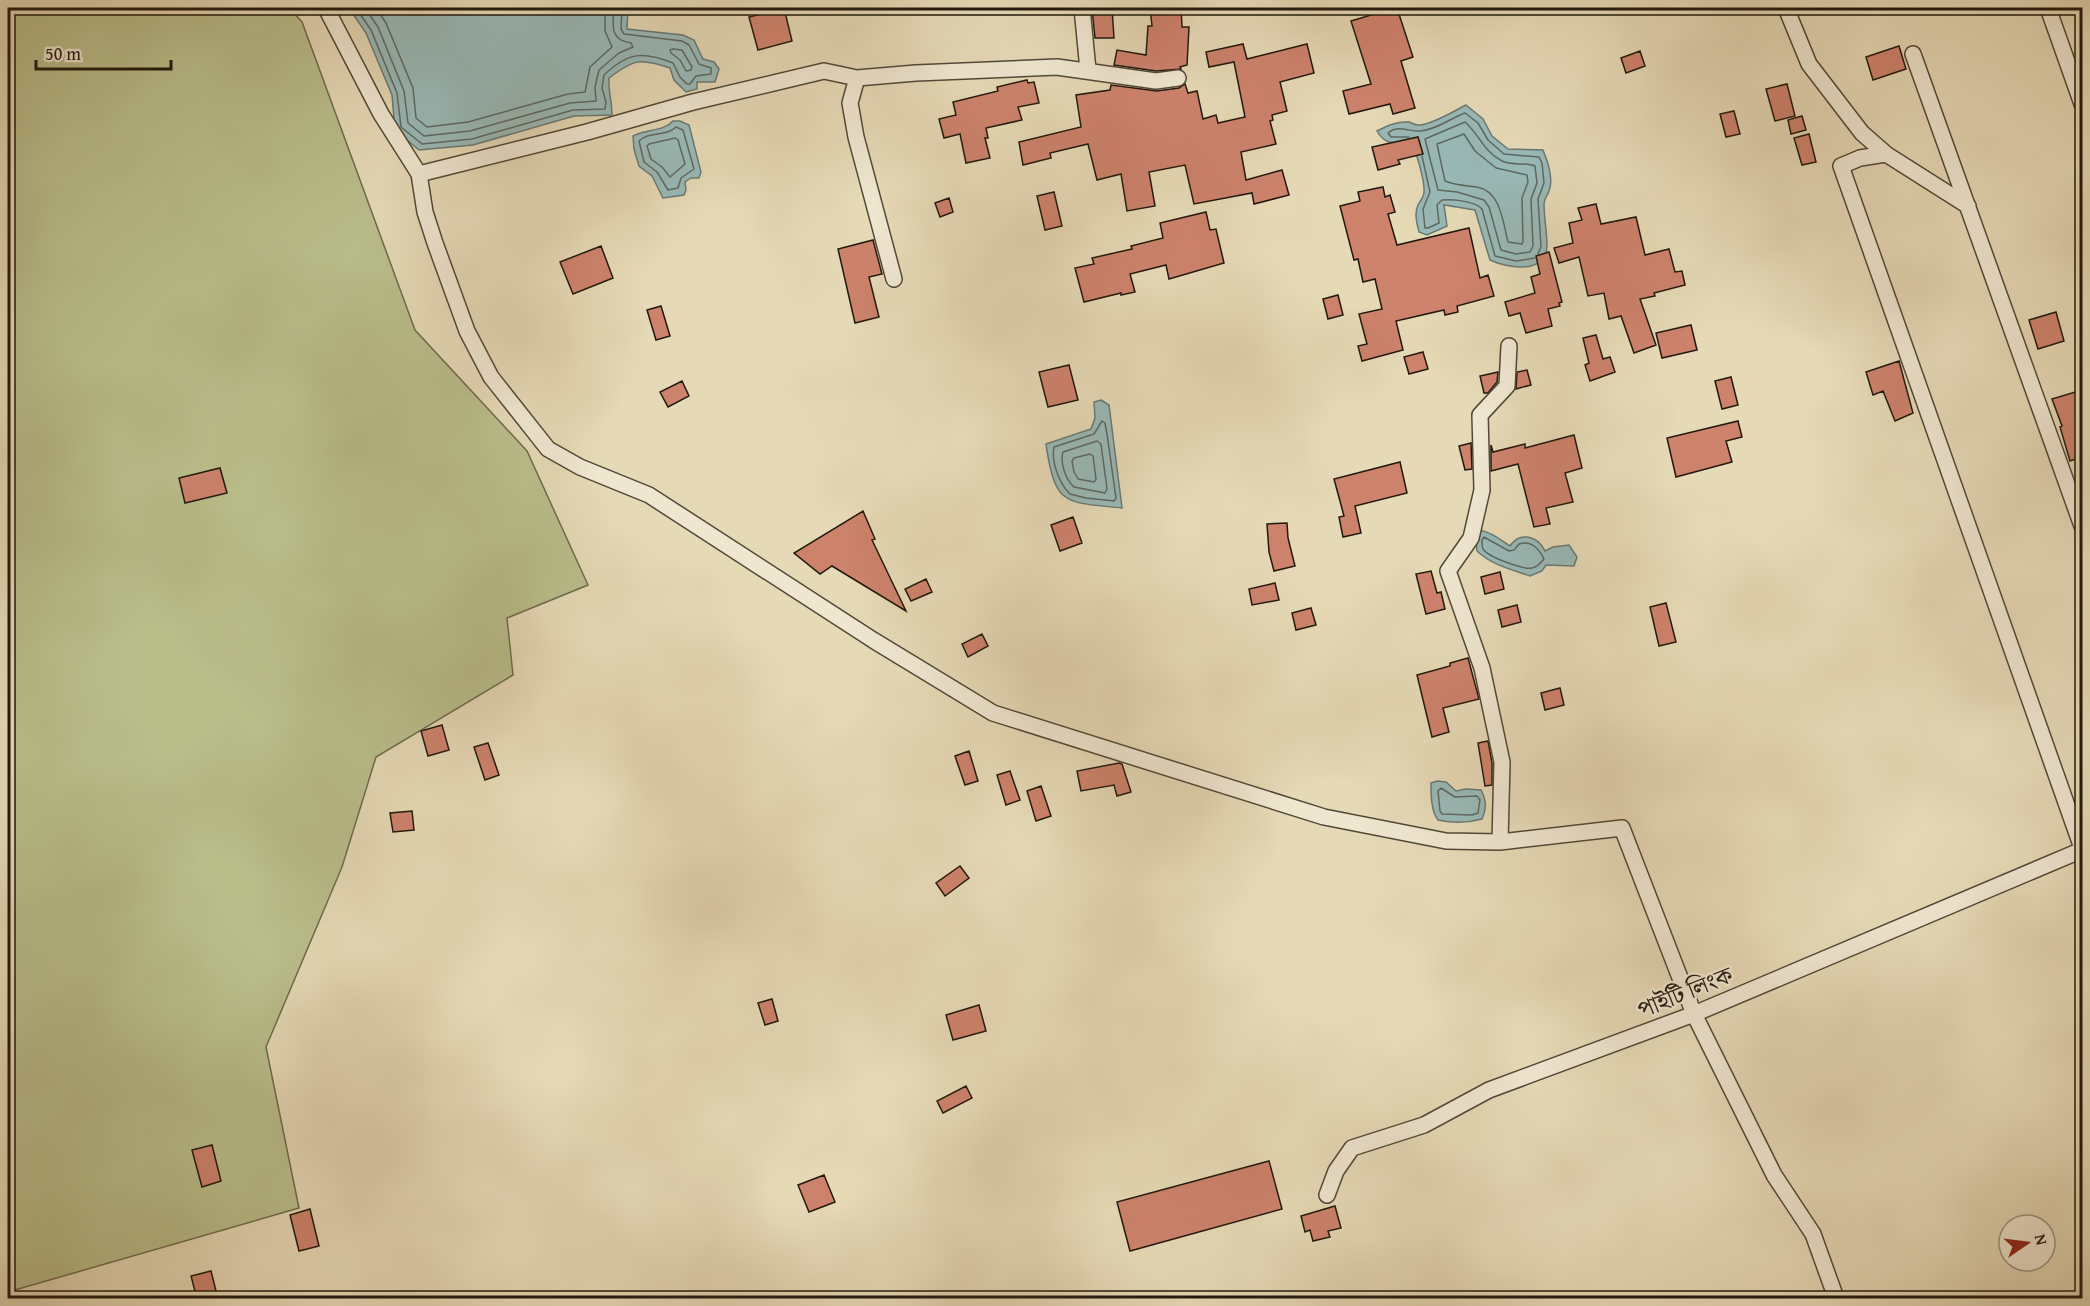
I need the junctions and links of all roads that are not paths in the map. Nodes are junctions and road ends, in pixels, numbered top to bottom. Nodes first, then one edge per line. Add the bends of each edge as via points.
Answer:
1 (327, 8) edge
2 (1082, 8) edge
3 (1786, 8) edge
4 (2048, 8) edge
5 (1912, 54) dead end
6 (1088, 70) junction
7 (857, 78) junction
8 (1178, 78) dead end
9 (2082, 104) edge
10 (1886, 154) junction
11 (419, 174) junction
12 (1968, 207) junction
13 (894, 279) dead end
14 (1509, 346) dead end
15 (2082, 526) edge
16 (1500, 842) junction
17 (2082, 849) edge
18 (1694, 1014) junction
19 (1327, 1195) dead end
20 (1836, 1299) edge

1 - 11 street via 381,114
2 - 6 street
3 - 10 street via 1809,64 1862,133
4 - 9 street
5 - 12 street
6 - 7 street via 1057,67
6 - 8 street via 1156,81
7 - 11 street via 824,71 769,83
7 - 13 street via 850,103 856,137
10 - 12 street
10 - 17 street via 1841,166
11 - 16 street via 425,212 467,331 491,377 549,449 580,467 649,495 993,713 1323,817 1446,842
12 - 15 street
14 - 16 street via 1507,386 1480,415 1482,490 1471,538 1448,571 1482,668 1502,762
16 - 18 street via 1622,828
17 - 18 street, পাইটি লিংক
18 - 19 street, পাইটি লিংক via 1489,1090 1424,1125 1352,1148 1336,1171
18 - 20 street via 1774,1175 1813,1234

